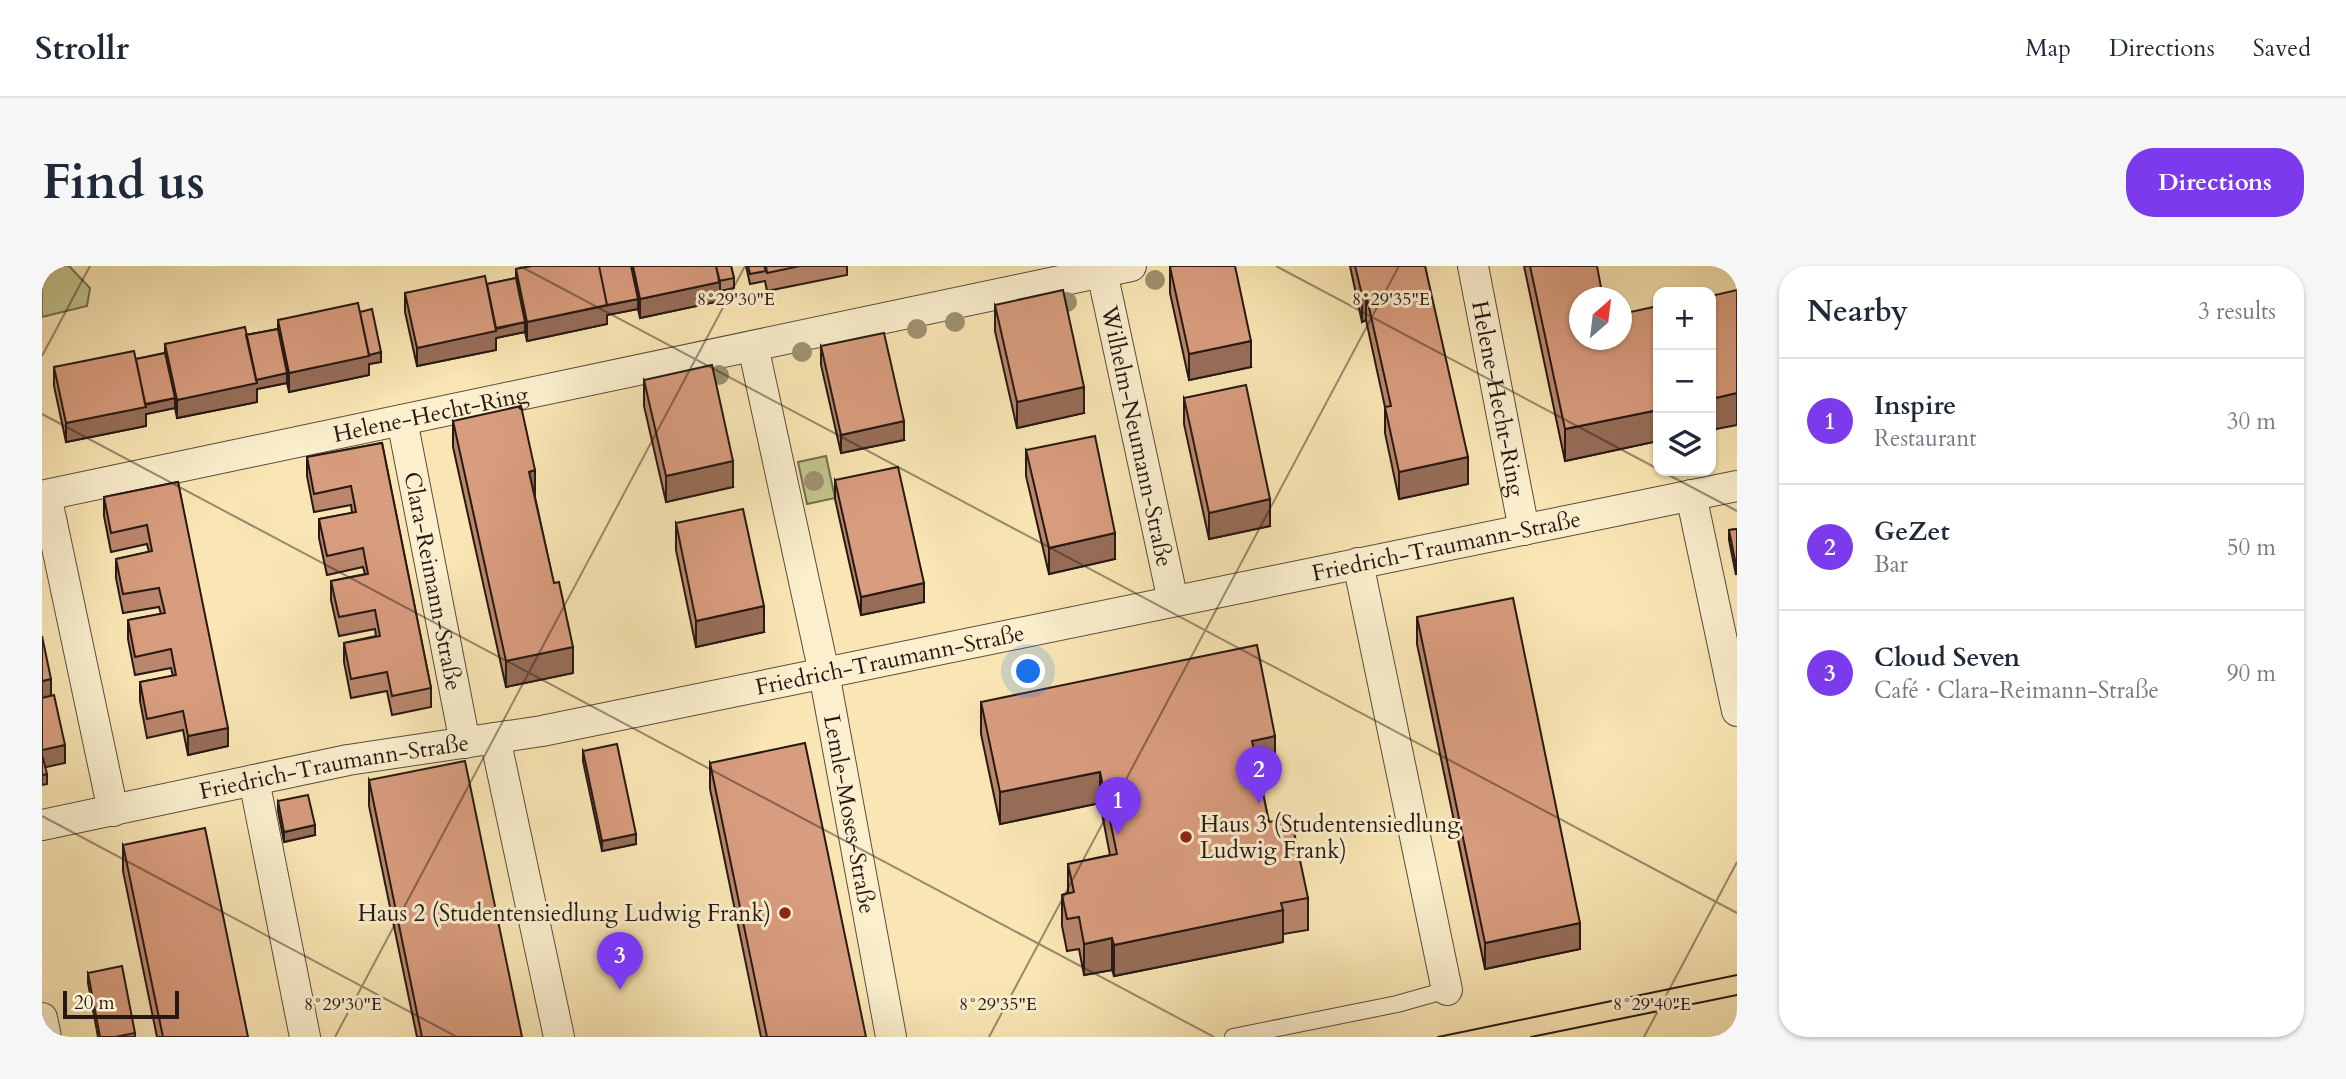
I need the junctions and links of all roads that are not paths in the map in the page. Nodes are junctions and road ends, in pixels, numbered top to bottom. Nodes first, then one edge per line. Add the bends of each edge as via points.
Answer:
1 (1131, 266) edge
2 (1474, 266) edge
3 (1102, 272) junction
4 (753, 345) junction
5 (402, 419) junction
6 (1737, 486) edge
7 (44, 495) edge
8 (1691, 495) junction
9 (1524, 530) junction
10 (1358, 563) junction
11 (1173, 601) junction
12 (824, 673) junction
13 (1737, 711) edge
14 (495, 738) junction
15 (465, 743) junction
16 (254, 780) junction
17 (113, 811) junction
18 (42, 825) edge
19 (1447, 990) joint
20 (42, 1018) edge
21 (46, 1037) edge
22 (305, 1037) edge
23 (559, 1037) edge
24 (891, 1037) edge
25 (1233, 1037) edge

1 - 3 street, Helene-Hecht-Ring
2 - 9 street, Helene-Hecht-Ring
3 - 4 street, Helene-Hecht-Ring
3 - 11 street, Wilhelm-Neumann-Straße
4 - 5 street, Helene-Hecht-Ring
4 - 12 street, Lemle-Moses-Straße
5 - 7 street, Helene-Hecht-Ring
5 - 15 street, Clara-Reimann-Straße
6 - 8 street, Friedrich-Traumann-Straße
7 - 17 street, Helene-Hecht-Ring
8 - 9 street, Friedrich-Traumann-Straße
8 - 13 street
9 - 10 street, Friedrich-Traumann-Straße
10 - 11 street, Friedrich-Traumann-Straße
10 - 19 street
11 - 12 street, Friedrich-Traumann-Straße
12 - 14 street, Friedrich-Traumann-Straße
12 - 24 street, Lemle-Moses-Straße
14 - 15 street, Friedrich-Traumann-Straße
14 - 23 street
15 - 16 street, Friedrich-Traumann-Straße
16 - 17 street, Friedrich-Traumann-Straße
16 - 22 street
17 - 18 street, Friedrich-Traumann-Straße
19 - 25 lane
20 - 21 street

